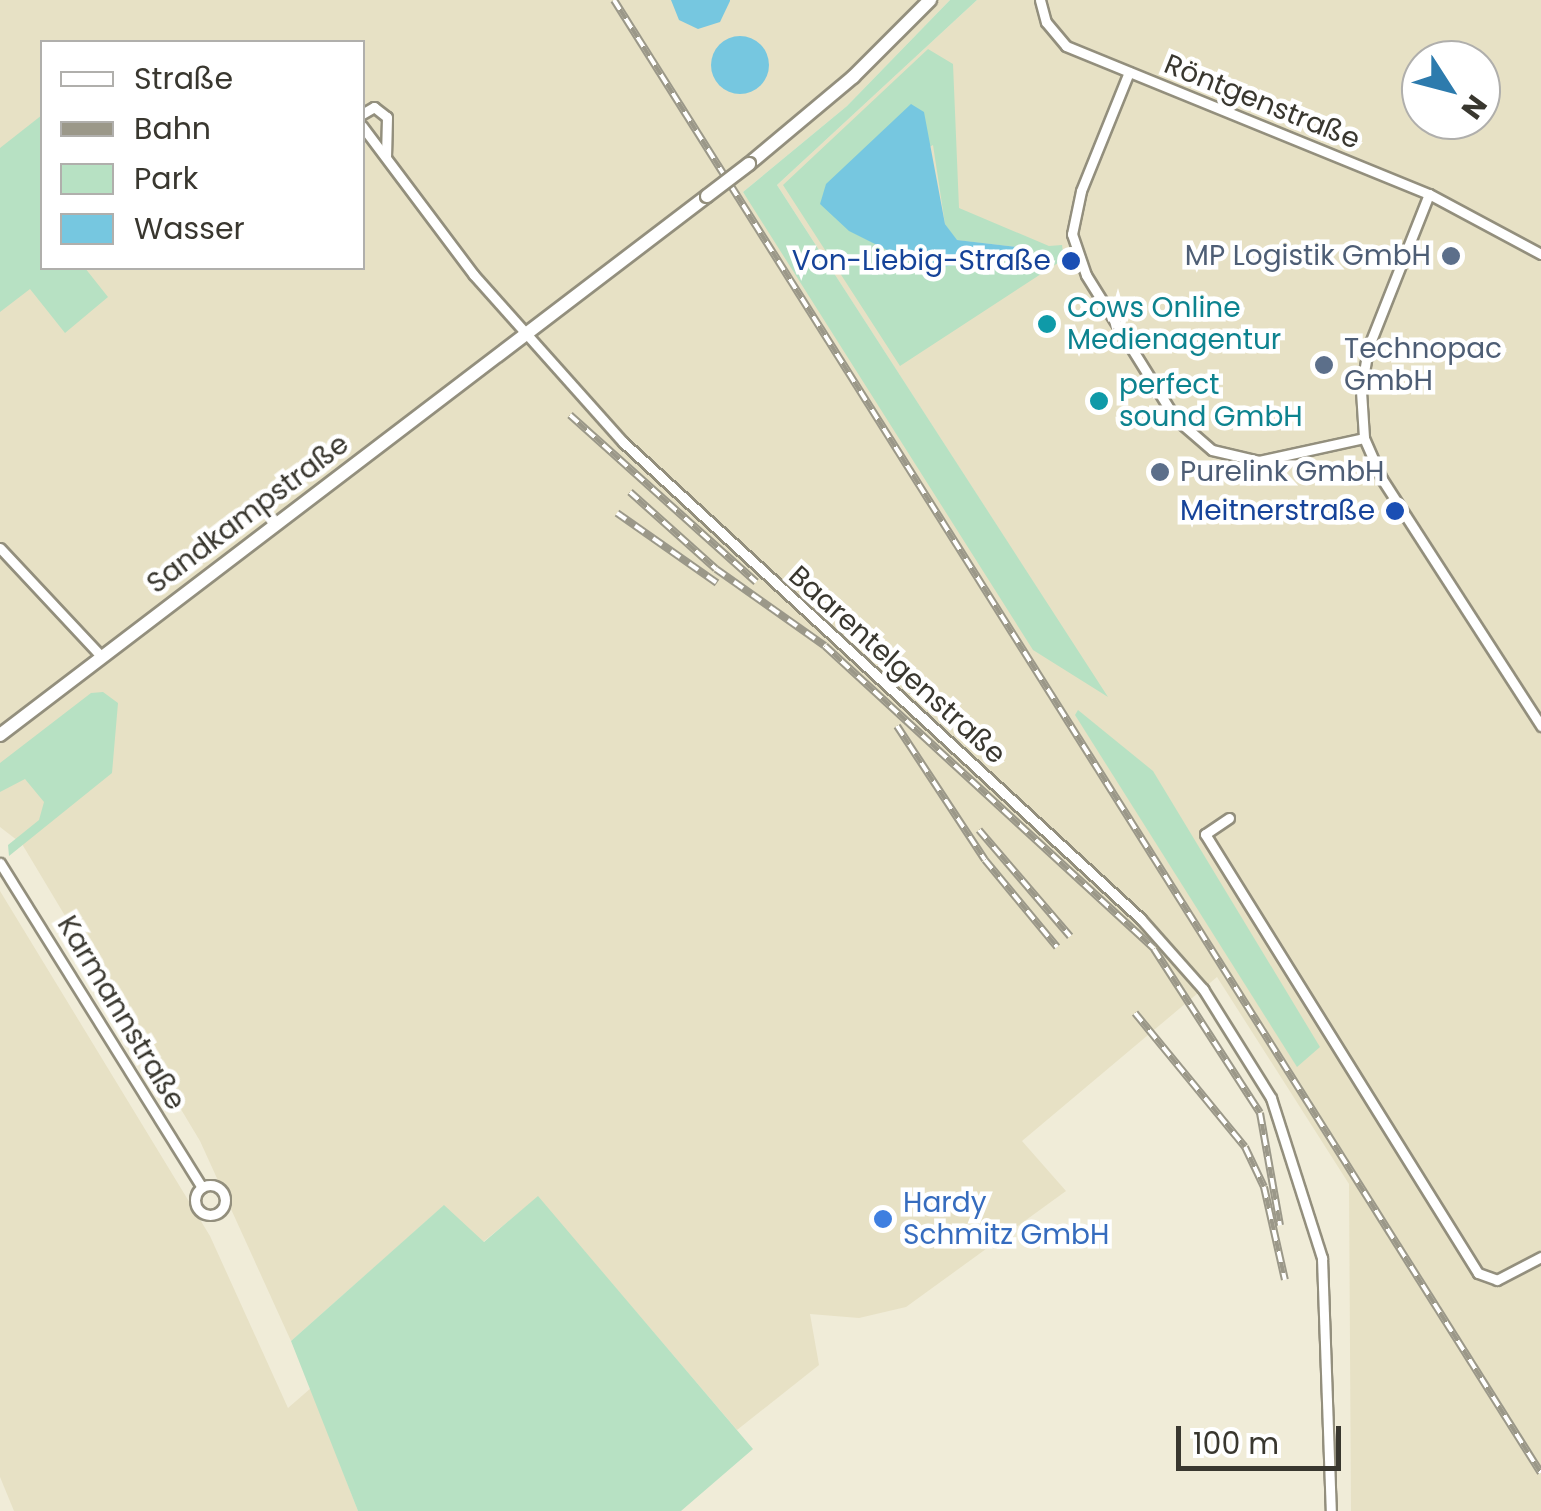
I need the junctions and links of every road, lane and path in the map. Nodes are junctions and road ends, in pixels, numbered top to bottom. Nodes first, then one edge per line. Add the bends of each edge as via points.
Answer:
1 (930, 0) edge
2 (1040, 0) edge
3 (1129, 72) junction
4 (365, 112) edge
5 (365, 130) edge
6 (386, 156) junction
7 (1429, 194) junction
8 (1541, 254) edge
9 (528, 334) junction
10 (1364, 438) junction
11 (0, 548) edge
12 (100, 656) junction
13 (1541, 726) edge
14 (0, 735) edge
15 (1229, 818) dead end
16 (0, 862) edge
17 (202, 1188) dead end
18 (1541, 1256) edge
19 (1331, 1511) edge

1 - 9 street, Sandkampstraße, bridge via 853,77 749,164
2 - 3 street, Röntgenstraße via 1046,22 1066,46
3 - 7 street, Röntgenstraße
3 - 10 street via 1080,191 1072,234 1086,275 1166,403 1184,428 1234,459 1278,461
4 - 6 street via 374,107 388,117
5 - 6 street
6 - 9 street via 474,275
7 - 8 street, Röntgenstraße
7 - 10 street via 1368,348 1361,391
9 - 12 street, Sandkampstraße
9 - 19 street, Baarentelgenstraße via 688,504 1141,919 1232,1031 1271,1098 1322,1258
10 - 13 street via 1382,478
11 - 12 street
12 - 14 street, Sandkampstraße
15 - 18 street via 1205,834 1478,1273 1498,1280
16 - 17 street, Karmannstraße

